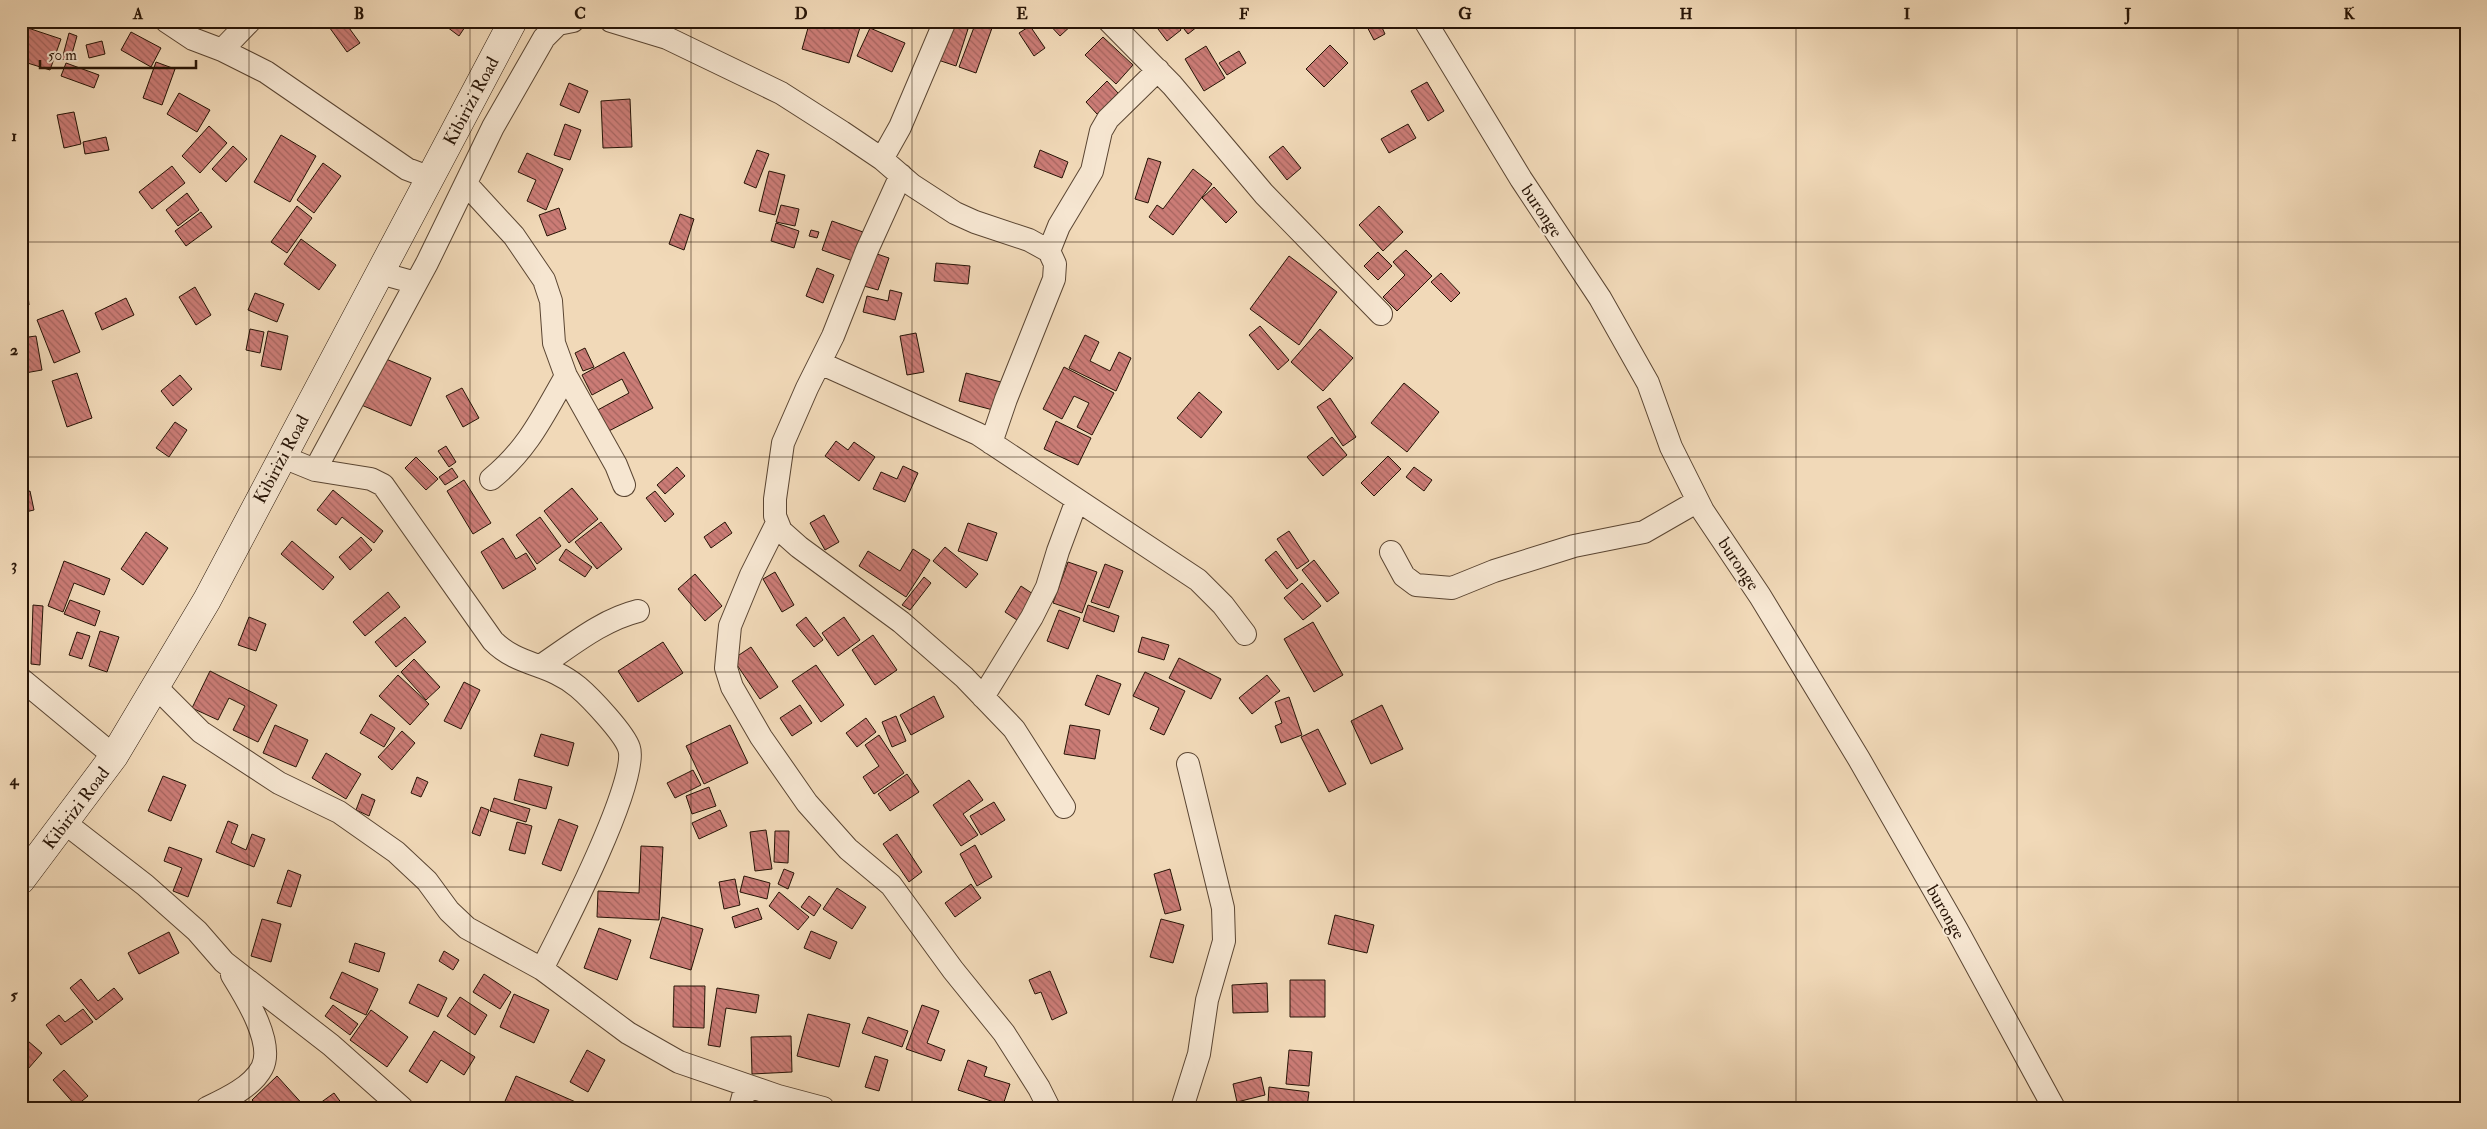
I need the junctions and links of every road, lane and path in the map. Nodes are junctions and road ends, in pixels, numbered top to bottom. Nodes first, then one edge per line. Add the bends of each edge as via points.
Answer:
1 (166, 21) edge
2 (250, 21) edge
3 (514, 21) edge
4 (573, 21) edge
5 (611, 21) edge
6 (945, 21) edge
7 (1109, 21) edge
8 (1424, 21) edge
9 (222, 50) junction
10 (1158, 70) junction
11 (882, 159) junction
12 (901, 175) junction
13 (431, 178) junction
14 (467, 185) junction
15 (1049, 251) junction
16 (380, 273) junction
17 (416, 283) junction
18 (1381, 314) dead end
19 (820, 363) junction
20 (566, 376) junction
21 (991, 443) junction
22 (282, 457) junction
23 (315, 470) junction
24 (491, 479) dead end
25 (624, 485) dead end
26 (1077, 500) junction
27 (1698, 501) junction
28 (777, 523) junction
29 (1391, 552) dead end
30 (638, 611) dead end
31 (1245, 634) dead end
32 (542, 665) junction
33 (21, 679) edge
34 (155, 686) junction
35 (983, 697) junction
36 (114, 756) junction
37 (1188, 764) dead end
38 (1064, 807) dead end
39 (65, 823) junction
40 (21, 880) edge
41 (224, 962) junction
42 (542, 970) junction
43 (746, 1086) junction
44 (207, 1108) edge
45 (402, 1108) edge
46 (740, 1108) edge
47 (823, 1108) edge
48 (1049, 1108) edge
49 (1182, 1108) edge
50 (2054, 1108) edge

1 - 9 street via 193,40
2 - 9 street
3 - 13 street, Kibirizi Road
4 - 14 street via 558,24 544,38 493,127
5 - 11 street via 667,38 742,72 781,93
6 - 11 street via 900,127
7 - 10 street
8 - 27 street, buronge via 1625,341 1648,383 1671,447
9 - 13 street via 266,72 407,169
10 - 15 street via 1104,125 1092,171 1059,226
10 - 18 street via 1264,194
11 - 12 street
12 - 15 street via 955,213 1029,240
12 - 19 street
13 - 16 street, Kibirizi Road
14 - 17 street
14 - 20 street via 514,236 544,280 551,301 554,343
15 - 21 street via 1055,264 1054,279
16 - 17 street
16 - 22 street, Kibirizi Road
17 - 23 street
19 - 21 street via 978,434
19 - 28 street via 783,443 775,499
20 - 24 street via 525,447
20 - 25 street
21 - 26 street
22 - 23 street
22 - 34 street, Kibirizi Road via 207,600
23 - 32 street via 370,479 383,485 493,641 511,656
26 - 31 street via 1198,580
26 - 35 street via 1048,587
27 - 29 street via 1644,532 1574,546 1452,588 1416,585 1404,576
27 - 50 street, buronge via 1790,643 1859,759
28 - 35 street via 780,531 799,547 901,622
28 - 48 street via 730,626 726,668 732,687 806,803 848,849 891,885 953,970 1004,1032
30 - 32 street via 592,631
32 - 42 street via 564,675 602,712 629,749 629,769 621,796 580,892
33 - 36 street
34 - 36 street, Kibirizi Road
34 - 42 street via 201,732 279,783 339,812 396,852 427,881 466,928
35 - 38 street via 1014,729
36 - 39 street, Kibirizi Road
37 - 49 street via 1223,908 1224,941 1207,1000 1199,1054
39 - 40 street, Kibirizi Road
39 - 41 street via 145,885
41 - 44 street via 249,1003 262,1034 265,1059 250,1083
41 - 45 street via 331,1045
42 - 43 street via 645,1043 679,1062
43 - 46 street
43 - 47 street

